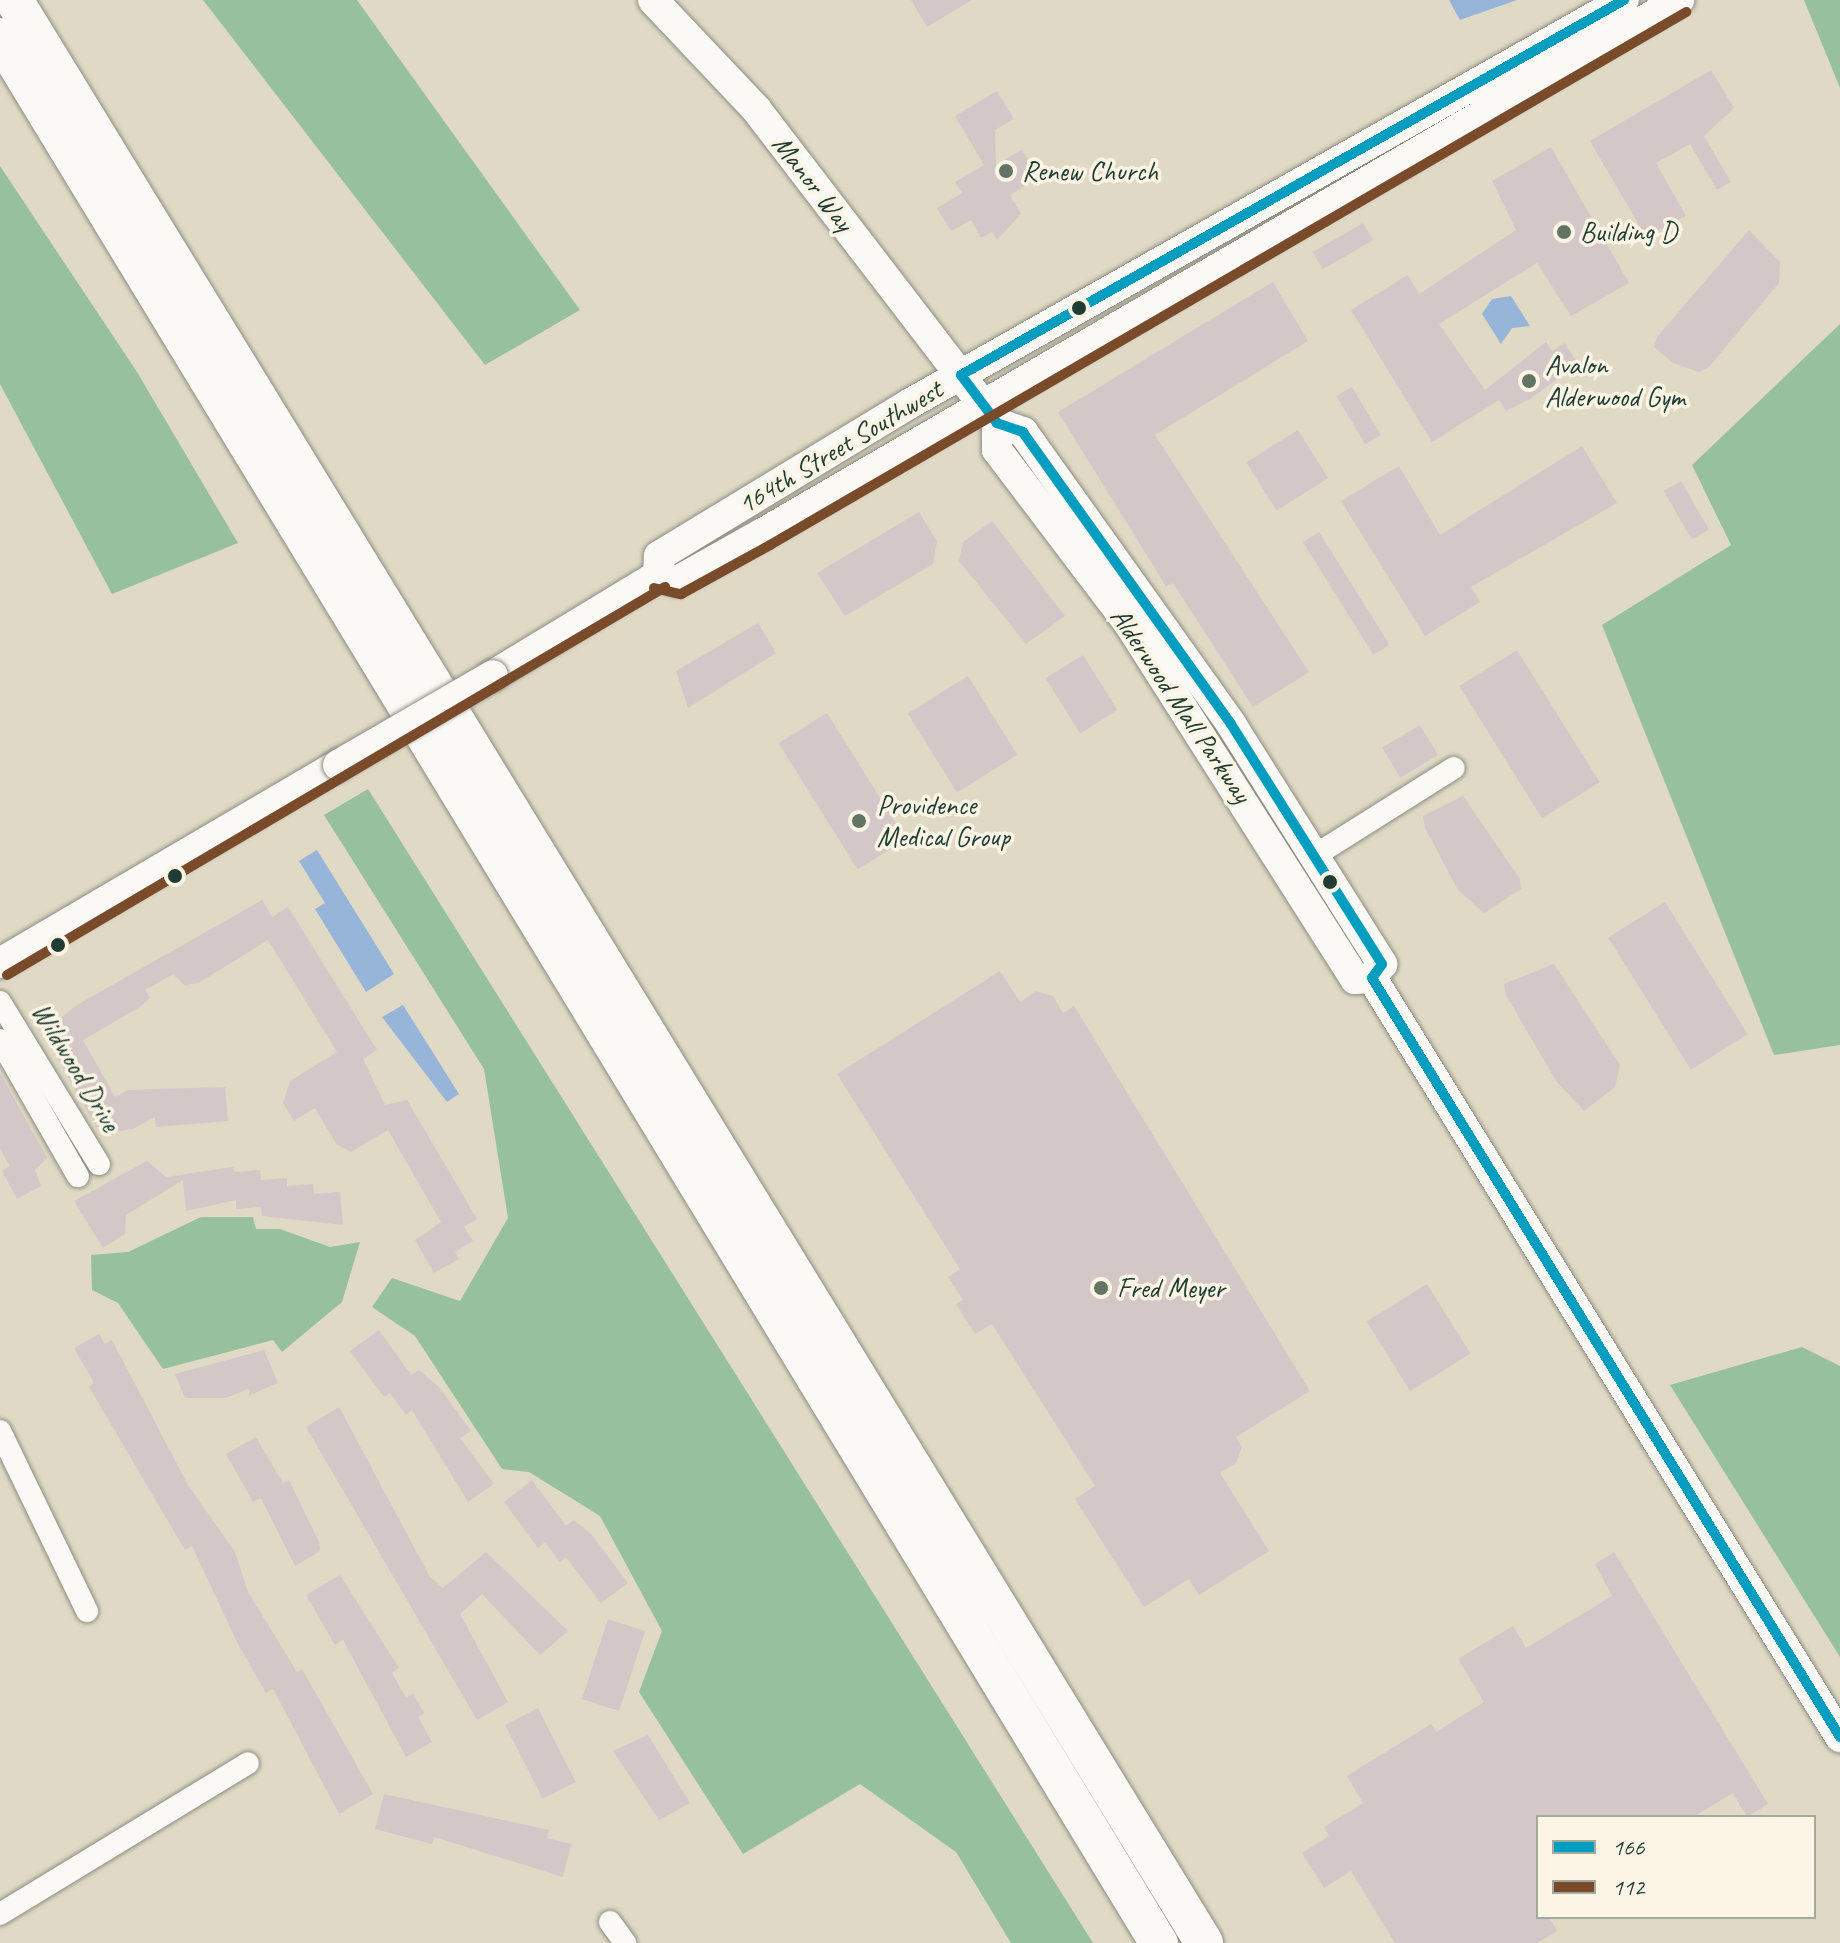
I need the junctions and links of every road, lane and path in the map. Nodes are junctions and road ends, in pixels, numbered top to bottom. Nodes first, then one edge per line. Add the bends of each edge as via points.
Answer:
1 (14, 0) edge
2 (653, 0) edge
3 (1624, 0) edge
4 (1679, 0) edge
5 (0, 37) edge
6 (961, 375) junction
7 (989, 413) junction
8 (658, 575) junction
9 (1454, 768) dead end
10 (1314, 856) junction
11 (0, 963) edge
12 (1372, 978) junction
13 (0, 1002) edge
14 (0, 1040) edge
15 (99, 1164) dead end
16 (78, 1176) dead end
17 (0, 1431) edge
18 (87, 1611) dead end
19 (1840, 1737) edge
20 (248, 1763) dead end
21 (1168, 1881) junction
22 (0, 1914) edge
23 (610, 1922) dead end
24 (625, 1943) edge
25 (1159, 1943) edge
26 (1204, 1943) edge
27 (1214, 1943) edge

1 - 21 highway
2 - 6 main road, Manor Way via 756,109
3 - 6 main road, 164th Street Southwest
4 - 7 main road, 164th Street Southwest
5 - 25 highway
6 - 7 main road, Alderwood Mall Parkway
6 - 8 main road, 164th Street Southwest via 659,556
7 - 8 main road, 164th Street Southwest via 677,581
7 - 10 main road, Alderwood Mall Parkway via 1023,432 1231,724
7 - 12 main road, Alderwood Mall Parkway via 997,450 1129,624 1355,979
8 - 11 main road, 164th Street Southwest, bridge
9 - 10 street
10 - 12 main road, Alderwood Mall Parkway via 1382,964
12 - 19 main road, Alderwood Mall Parkway
13 - 15 street, Wildwood Drive
14 - 16 street, Wildwood Drive
17 - 18 street
20 - 22 street
21 - 26 highway
21 - 27 highway
23 - 24 street

